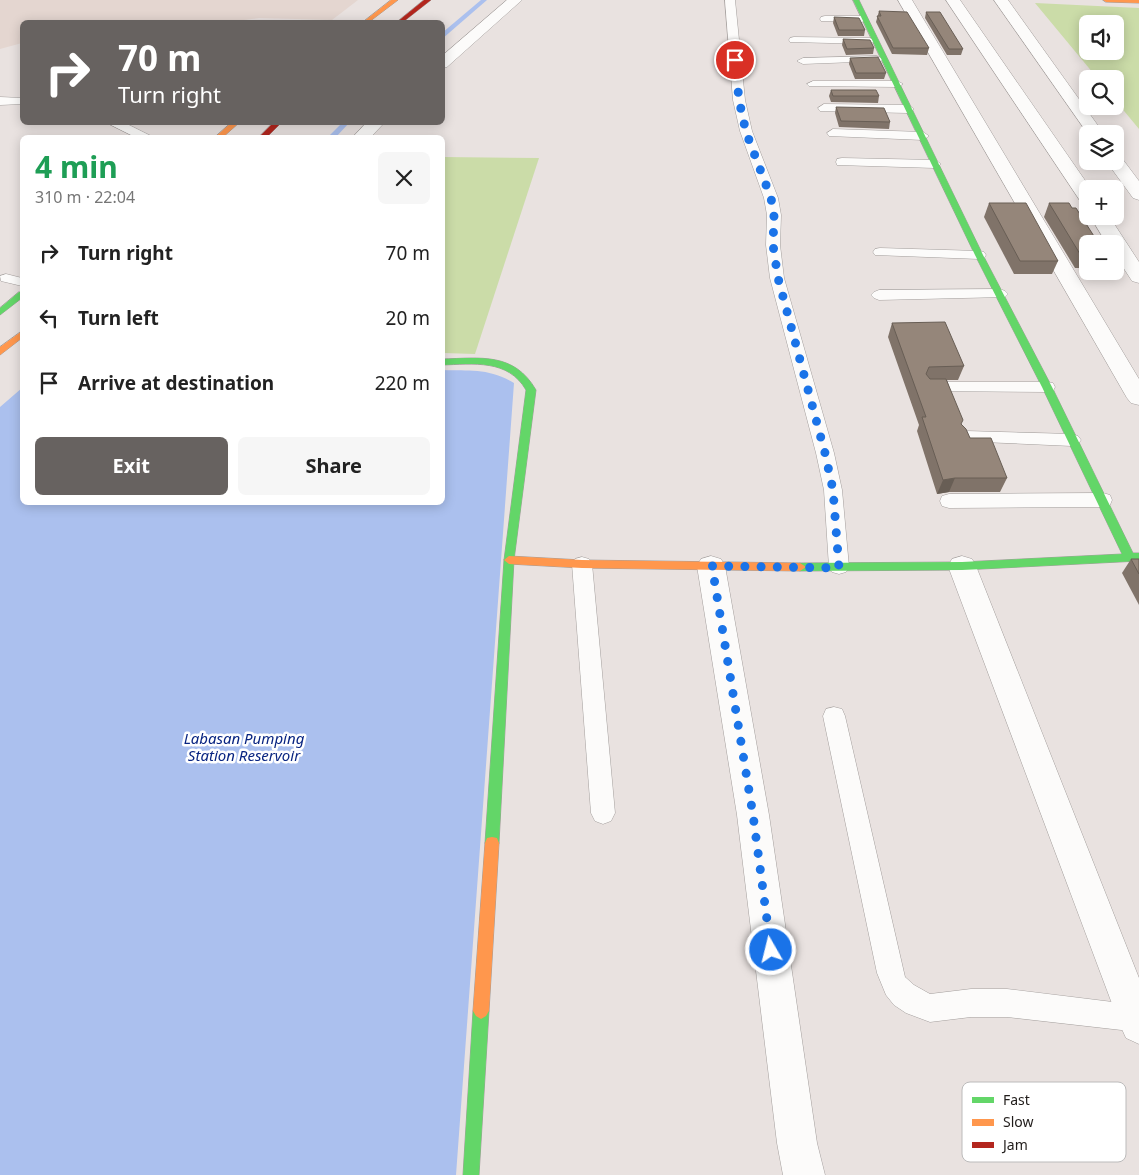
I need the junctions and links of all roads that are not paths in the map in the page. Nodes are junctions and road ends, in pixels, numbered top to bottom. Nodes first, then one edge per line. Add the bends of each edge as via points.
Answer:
1 (395, 0) edge
2 (428, 0) edge
3 (515, 0) edge
4 (730, 0) edge
5 (856, 0) edge
6 (905, 0) edge
7 (954, 0) edge
8 (1001, 0) edge
9 (1106, 0) edge
10 (1138, 3) edge
11 (825, 19) dead end
12 (369, 20) edge
13 (403, 20) edge
14 (866, 20) junction
15 (794, 40) dead end
16 (877, 41) junction
17 (886, 59) junction
18 (445, 61) edge
19 (803, 61) dead end
20 (813, 84) dead end
21 (897, 84) junction
22 (0, 101) edge
23 (20, 101) edge
24 (824, 108) dead end
25 (908, 109) junction
26 (117, 125) edge
27 (233, 125) edge
28 (276, 125) edge
29 (374, 125) edge
30 (1090, 125) edge
31 (833, 133) dead end
32 (142, 135) edge
33 (221, 135) edge
34 (264, 135) edge
35 (363, 135) edge
36 (923, 136) junction
37 (842, 162) dead end
38 (935, 164) junction
39 (1122, 170) edge
40 (1079, 185) edge
41 (1139, 194) edge
42 (1105, 225) edge
43 (880, 252) dead end
44 (979, 255) junction
45 (1139, 277) edge
46 (6, 278) dead end
47 (20, 282) edge
48 (1000, 294) junction
49 (879, 295) dead end
50 (20, 296) edge
51 (0, 312) edge
52 (20, 336) edge
53 (0, 352) edge
54 (445, 362) edge
55 (931, 387) edge
56 (1047, 387) junction
57 (1139, 398) edge
58 (966, 437) edge
59 (1072, 440) junction
60 (949, 500) dead end
61 (1103, 500) junction
62 (1134, 557) edge
63 (509, 560) junction
64 (582, 564) junction
65 (712, 566) junction
66 (962, 566) junction
67 (839, 568) junction
68 (834, 716) dead end
69 (603, 813) dead end
70 (1138, 1022) edge
71 (471, 1175) edge
72 (804, 1175) edge

1 - 12 street
2 - 13 street
3 - 18 street
4 - 67 lane via 739,100 746,132 771,198 778,278 833,490
5 - 14 street
6 - 57 street
7 - 40 street
8 - 30 street
9 - 10 street
11 - 14 lane
14 - 16 street
15 - 16 lane
16 - 17 street
17 - 19 lane
17 - 21 street
20 - 21 lane
21 - 25 street
22 - 23 lane
24 - 25 lane
25 - 36 street
26 - 32 lane
27 - 33 street
28 - 34 street
29 - 35 street
31 - 36 lane
36 - 38 street
37 - 38 lane
38 - 44 street
39 - 41 street
42 - 45 street
43 - 44 lane
44 - 48 street
46 - 47 lane
48 - 49 lane
48 - 56 street
50 - 51 street
52 - 53 street
54 - 63 street via 510,366 524,376 530,390
55 - 56 lane
56 - 59 street
58 - 59 lane
59 - 61 street
60 - 61 lane
61 - 62 street
62 - 66 street
63 - 64 street
63 - 71 street
64 - 65 street
64 - 69 lane
65 - 67 street
65 - 72 street via 753,815
66 - 67 street
66 - 70 street
68 - 70 lane via 895,986 916,1003 930,1008 1007,1003

